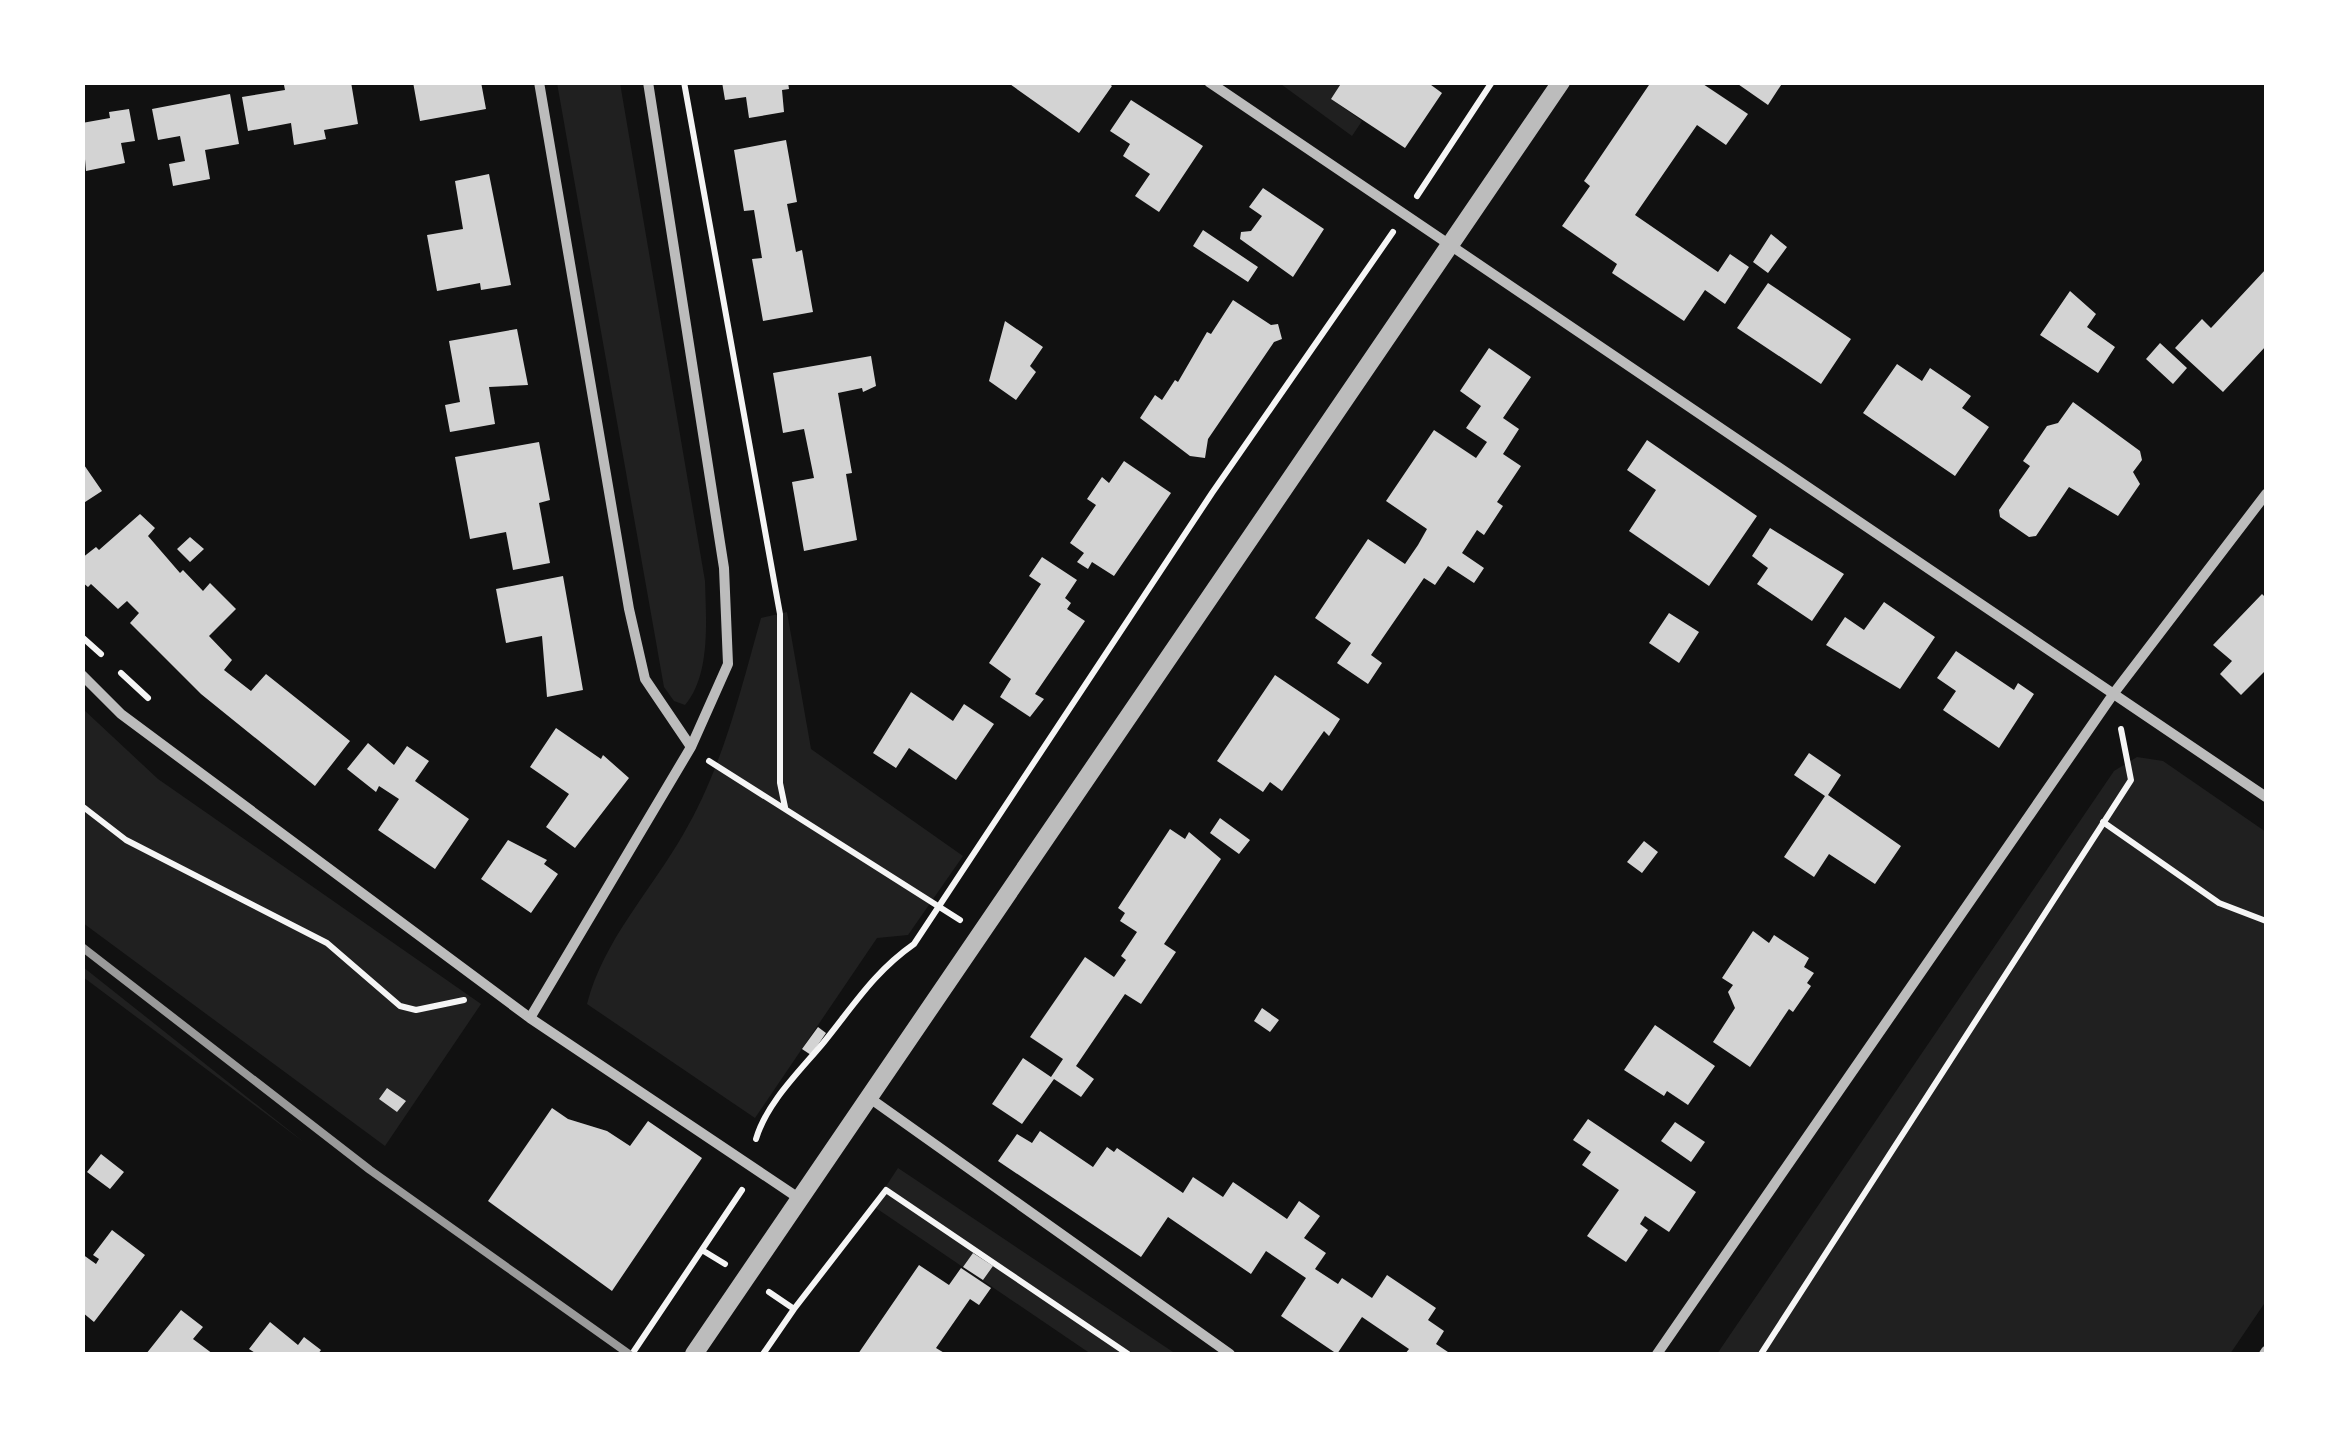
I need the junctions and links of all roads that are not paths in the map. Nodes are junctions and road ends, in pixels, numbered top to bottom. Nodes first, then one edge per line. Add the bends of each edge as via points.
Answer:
1 (538, 82) edge
2 (648, 82) edge
3 (1209, 82) edge
4 (1561, 82) edge
5 (1451, 242) junction
6 (2266, 494) edge
7 (82, 675) edge
8 (2114, 693) junction
9 (691, 747) junction
10 (2266, 797) edge
11 (530, 1018) junction
12 (870, 1099) junction
13 (800, 1199) junction
14 (694, 1354) edge
15 (1230, 1354) edge
16 (1658, 1354) edge

1 - 9 street via 628,609 645,679
2 - 9 street via 724,568 728,664
3 - 5 street
4 - 5 street
5 - 8 street
5 - 12 street
6 - 8 street
7 - 11 street via 121,714
8 - 10 street
8 - 16 street
9 - 11 street
11 - 13 street
12 - 13 street
12 - 15 street
13 - 14 street

